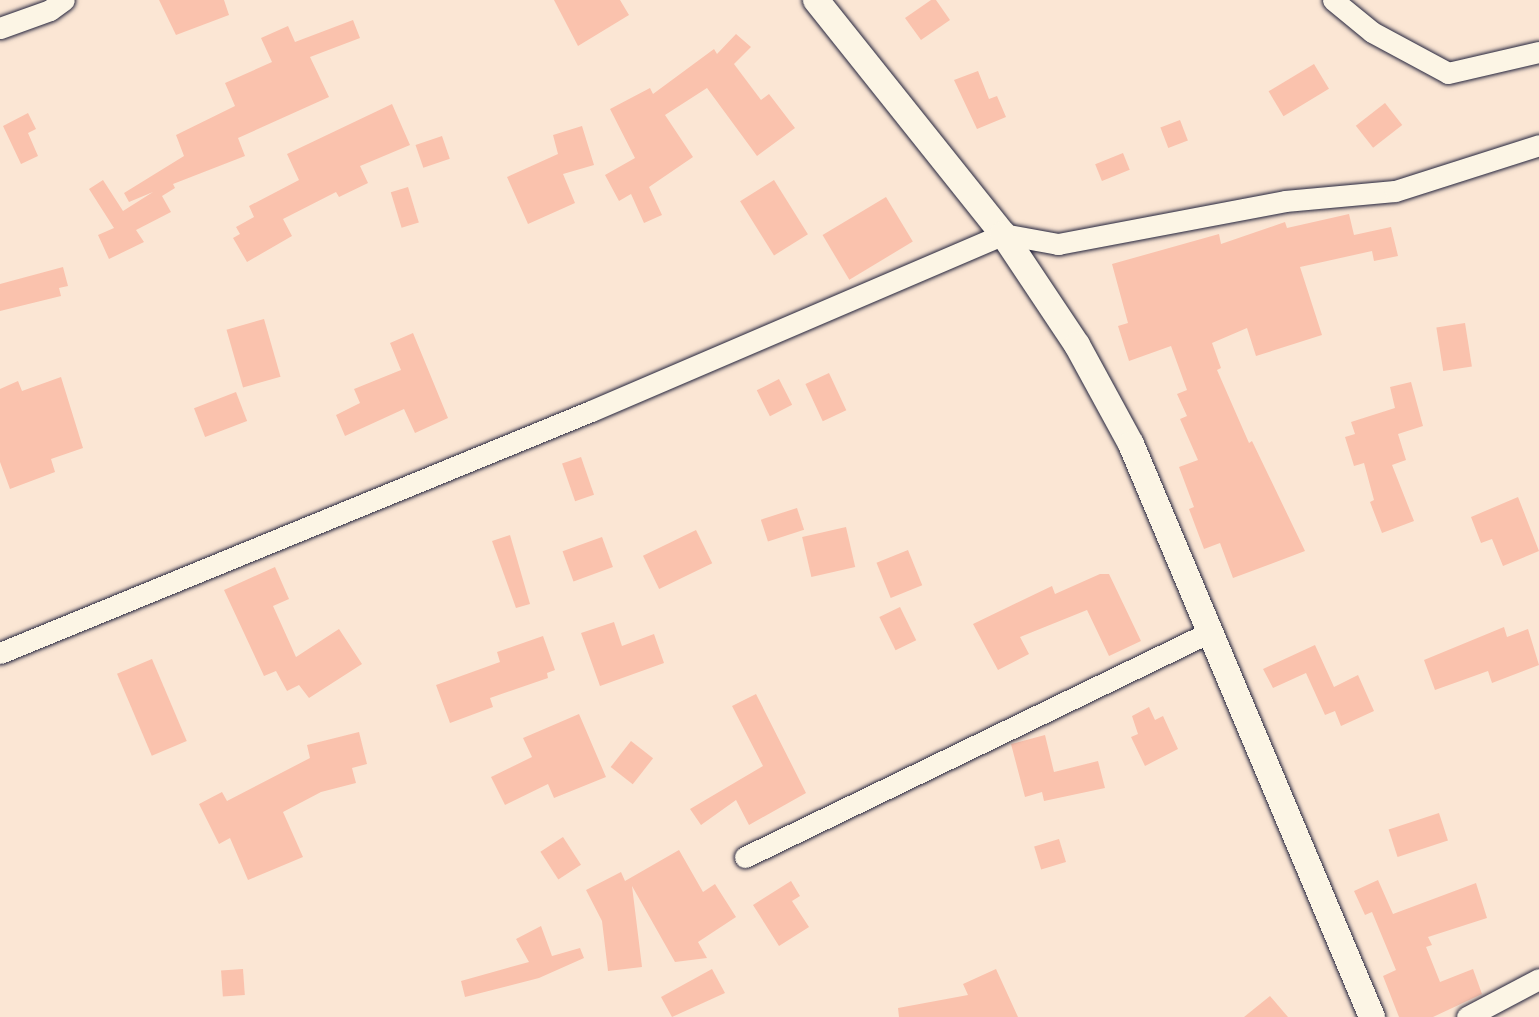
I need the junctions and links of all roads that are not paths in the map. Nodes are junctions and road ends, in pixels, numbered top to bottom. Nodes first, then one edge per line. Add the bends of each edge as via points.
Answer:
1 (64, 0) edge
2 (816, 0) edge
3 (1333, 0) edge
4 (0, 28) edge
5 (1539, 52) edge
6 (1539, 145) edge
7 (1003, 234) junction
8 (1210, 632) junction
9 (0, 653) edge
10 (746, 857) dead end
11 (1539, 979) edge
12 (1372, 1017) edge
13 (1467, 1017) edge

1 - 4 street via 50,10
2 - 7 street
3 - 5 street via 1372,32 1448,73
6 - 7 street via 1395,191 1285,201 1058,244
7 - 8 street via 1077,345 1131,444
7 - 9 street via 591,411
8 - 10 street
8 - 12 street
11 - 13 street

